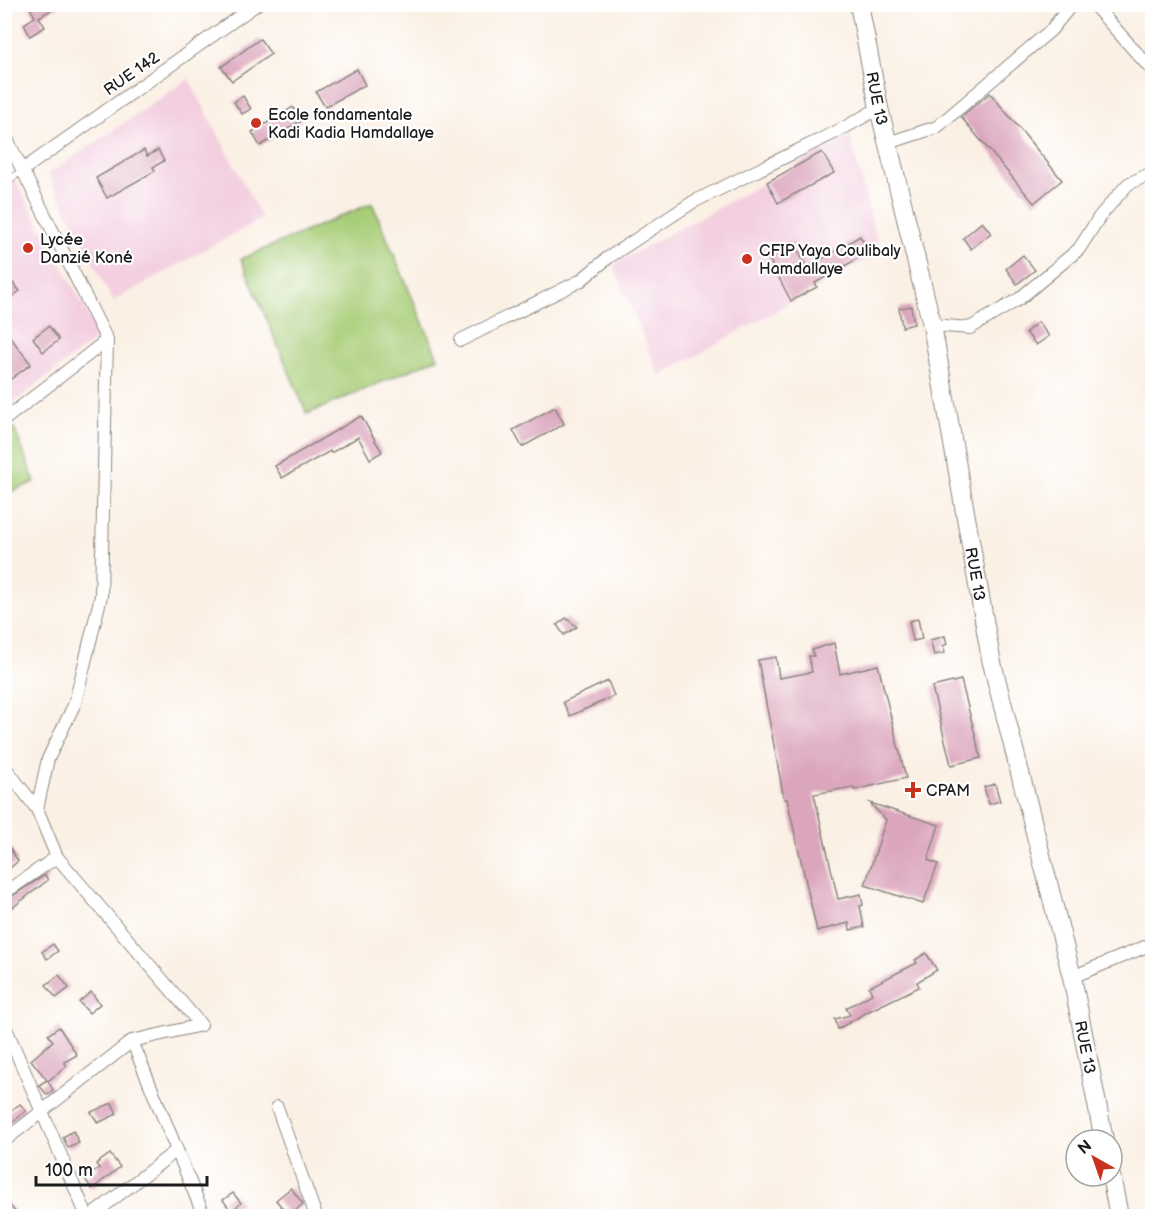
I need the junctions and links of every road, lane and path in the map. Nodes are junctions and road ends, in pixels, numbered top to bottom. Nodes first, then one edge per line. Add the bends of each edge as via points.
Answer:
1 (257, 4) edge
2 (859, 4) edge
3 (1072, 4) edge
4 (1093, 4) edge
5 (1152, 70) edge
6 (879, 108) junction
7 (4, 133) edge
8 (888, 143) junction
9 (24, 169) junction
10 (1152, 173) edge
11 (4, 184) edge
12 (932, 325) junction
13 (107, 340) junction
14 (460, 340) dead end
15 (4, 420) edge
16 (4, 766) edge
17 (37, 809) junction
18 (57, 857) junction
19 (4, 893) edge
20 (1152, 944) edge
21 (1072, 977) junction
22 (4, 1024) edge
23 (132, 1041) junction
24 (277, 1107) dead end
25 (42, 1111) junction
26 (1102, 1128) edge
27 (4, 1141) edge
28 (177, 1150) junction
29 (1113, 1188) edge
30 (312, 1214) edge
31 (89, 1216) edge
32 (204, 1216) edge
33 (1119, 1216) edge

1 - 9 street, RUE 142
2 - 6 street, RUE 13
3 - 8 street via 1051,30 937,127
4 - 5 street
6 - 8 street, RUE 13
6 - 14 street via 693,202 609,257 580,281
7 - 9 street
8 - 12 street, RUE 13
9 - 11 lane
9 - 13 street
10 - 12 street via 1128,184 1100,216 1079,249 1019,299 970,328
12 - 21 street, RUE 13 via 991,659
13 - 15 street
13 - 17 street via 101,596 75,703 48,759
16 - 17 street
17 - 18 street
18 - 19 street
18 - 23 street via 201,1025
20 - 21 street
21 - 26 street, RUE 13
22 - 25 street
23 - 25 street
23 - 28 street
24 - 30 street
25 - 27 street
25 - 31 street
28 - 31 street
28 - 32 street
29 - 33 street

